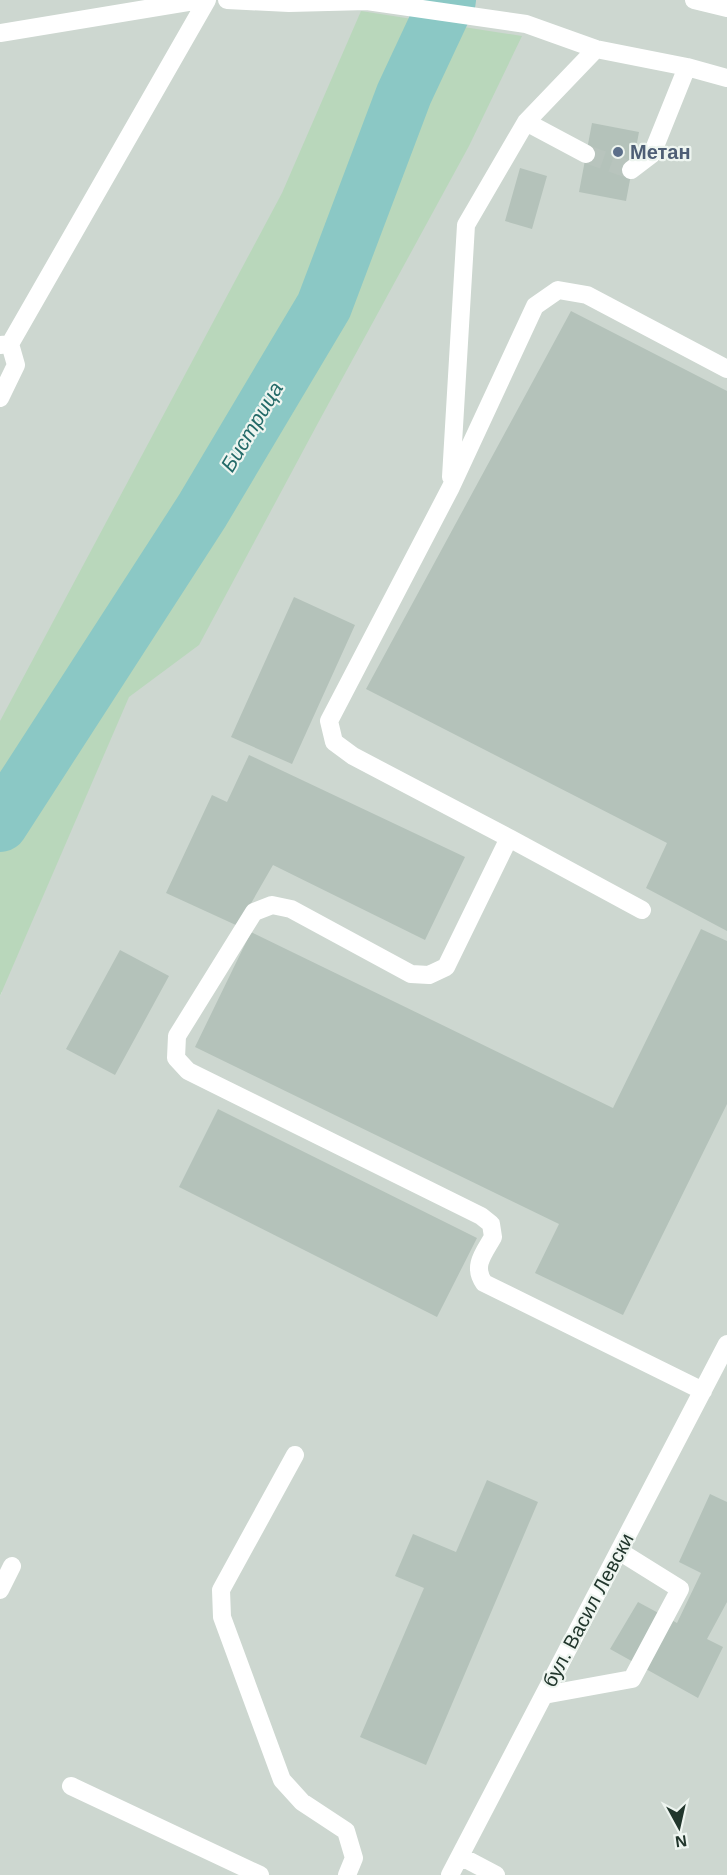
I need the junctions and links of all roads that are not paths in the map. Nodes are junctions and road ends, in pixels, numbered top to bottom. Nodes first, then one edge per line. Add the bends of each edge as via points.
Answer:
1 (200, 0) edge
2 (207, 0) edge
3 (226, 0) edge
4 (694, 0) edge
5 (367, 1) edge
6 (291, 2) edge
7 (727, 8) edge
8 (0, 33) edge
9 (596, 49) junction
10 (687, 67) junction
11 (727, 78) edge
12 (526, 122) junction
13 (586, 154) tunnel mouth
14 (632, 170) dead end
15 (5, 345) edge
16 (727, 369) edge
17 (0, 398) edge
18 (451, 487) junction
19 (509, 838) junction
20 (642, 910) dead end
21 (727, 1344) edge
22 (702, 1391) junction
23 (295, 1455) dead end
24 (619, 1551) junction
25 (12, 1566) dead end
26 (0, 1590) edge
27 (544, 1695) junction
28 (71, 1786) dead end
29 (460, 1856) junction
30 (260, 1875) edge
31 (347, 1875) edge
32 (450, 1875) edge
33 (496, 1875) edge

1 - 8 street
2 - 15 street
3 - 6 street
4 - 7 street
5 - 6 street
5 - 9 street via 526,24
9 - 10 street
9 - 12 street
10 - 11 street
10 - 14 street via 652,154
12 - 13 street
12 - 18 street via 466,225
15 - 17 street via 16,365
16 - 18 street via 587,295 558,290 535,306
18 - 19 street via 329,721 334,742 353,756
19 - 20 street
19 - 22 street via 446,967 429,975 411,974 291,909 272,905 254,912 177,1036 176,1058 188,1071 481,1216 491,1224 493,1236 478,1263 484,1283
21 - 22 street, бул. Васил Левски
22 - 24 street, бул. Васил Левски
23 - 31 street via 221,1590 222,1617 282,1780 302,1802 346,1831 354,1858
24 - 27 street, бул. Васил Левски
24 - 27 street via 680,1589 632,1679
25 - 26 street
27 - 29 street, бул. Васил Левски
28 - 30 street
29 - 32 street, бул. Васил Левски
29 - 33 street

